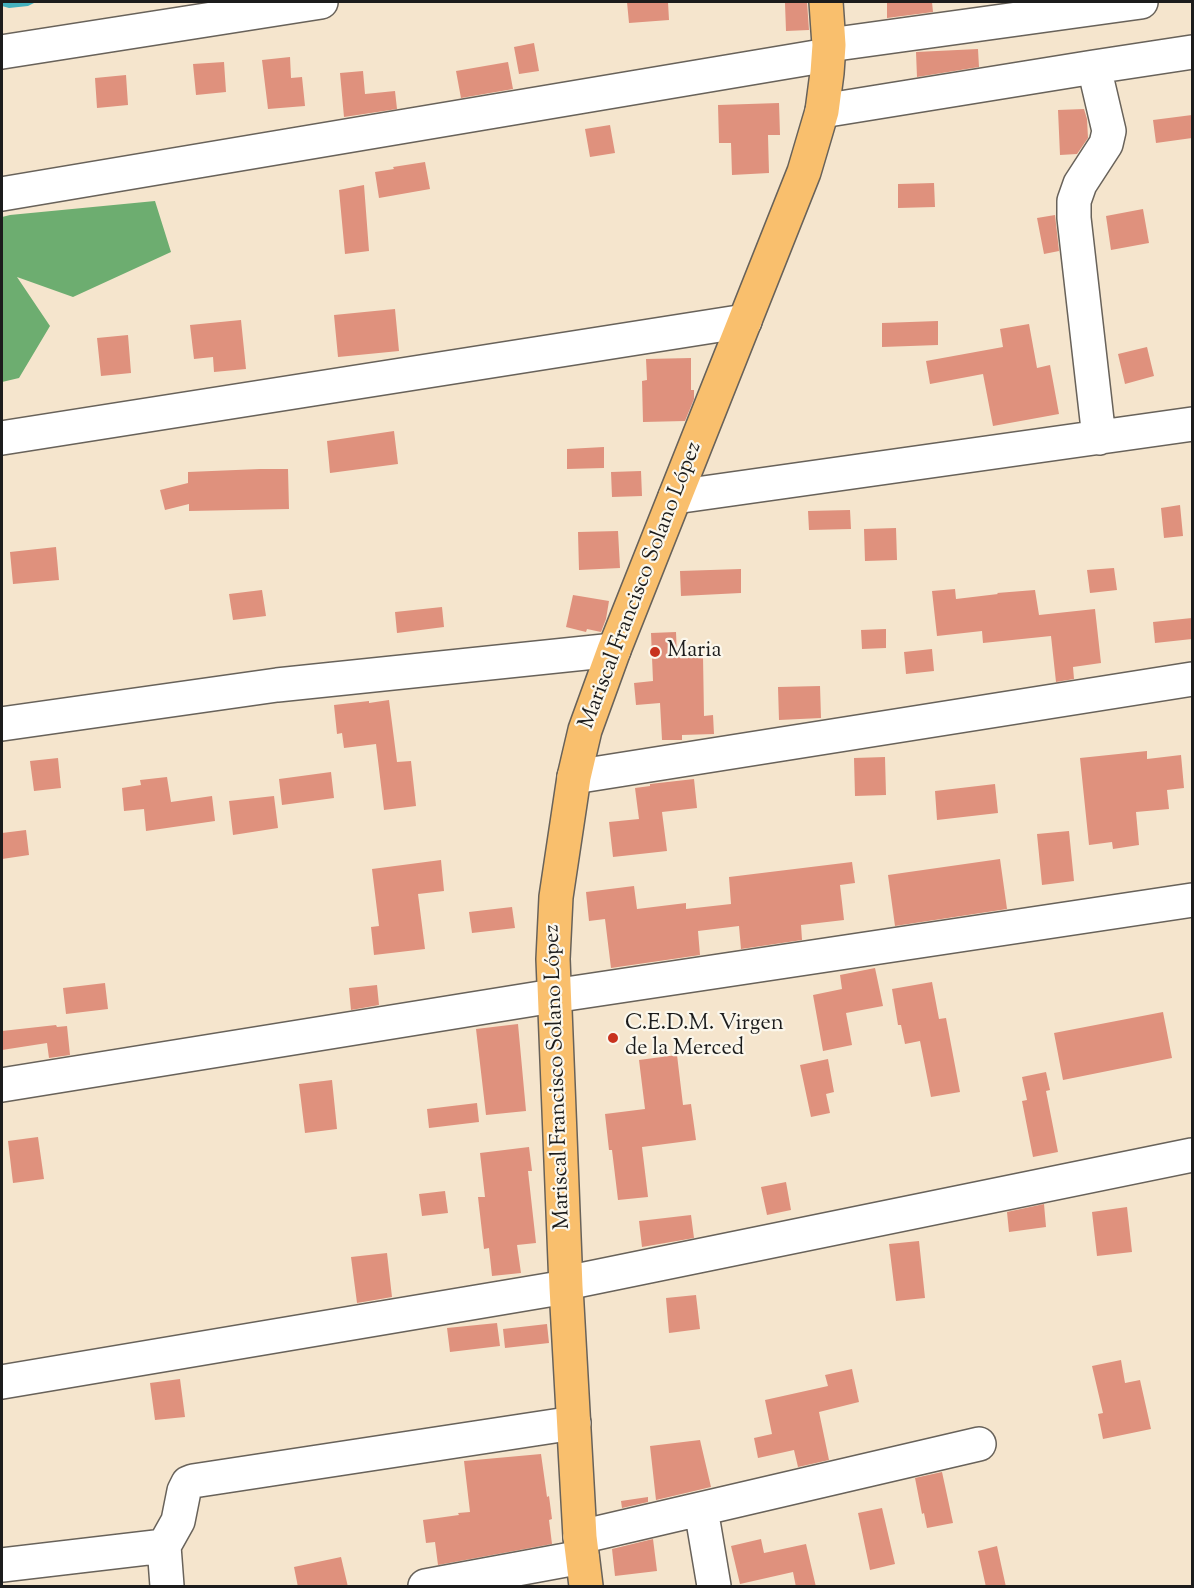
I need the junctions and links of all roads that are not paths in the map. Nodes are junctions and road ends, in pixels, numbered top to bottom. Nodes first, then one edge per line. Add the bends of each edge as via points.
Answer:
1 (321, 2) edge
2 (826, 2) edge
3 (1141, 2) edge
4 (828, 50) junction
5 (2, 52) edge
6 (1192, 52) edge
7 (1094, 67) junction
8 (822, 111) junction
9 (2, 194) edge
10 (745, 321) junction
11 (1192, 424) edge
12 (2, 438) edge
13 (1099, 438) junction
14 (675, 497) junction
15 (614, 650) junction
16 (1192, 679) edge
17 (2, 724) edge
18 (574, 777) junction
19 (1192, 900) edge
20 (553, 996) junction
21 (2, 1085) edge
22 (1192, 1155) edge
23 (566, 1285) junction
24 (2, 1382) edge
25 (574, 1424) junction
26 (979, 1444) dead end
27 (700, 1509) junction
28 (164, 1546) junction
29 (583, 1560) edge
30 (2, 1565) edge
31 (167, 1587) edge
32 (425, 1587) edge
33 (714, 1587) edge

1 - 5 street
2 - 4 main road, Mariscal Francisco Solano López
3 - 4 street
4 - 8 main road, Mariscal Francisco Solano López
4 - 9 street
6 - 7 street
7 - 8 street
7 - 13 street via 1109,132 1106,144 1080,184 1074,218
8 - 10 main road, Mariscal Francisco Solano López via 804,172
10 - 12 street
10 - 14 main road, Mariscal Francisco Solano López
11 - 13 street
13 - 14 street
14 - 15 main road, Mariscal Francisco Solano López
15 - 17 street via 277,685
15 - 18 main road, Mariscal Francisco Solano López via 585,730
16 - 18 street
18 - 20 main road, Mariscal Francisco Solano López via 556,897
19 - 20 street
20 - 21 street
20 - 23 main road, Mariscal Francisco Solano López
22 - 23 street
23 - 24 street
23 - 25 main road, Mariscal Francisco Solano López
25 - 28 street via 193,1481 184,1491 178,1521
25 - 29 main road, Mariscal Francisco Solano López
26 - 27 street
27 - 29 street
27 - 33 street
28 - 30 street
28 - 31 street
29 - 32 street

